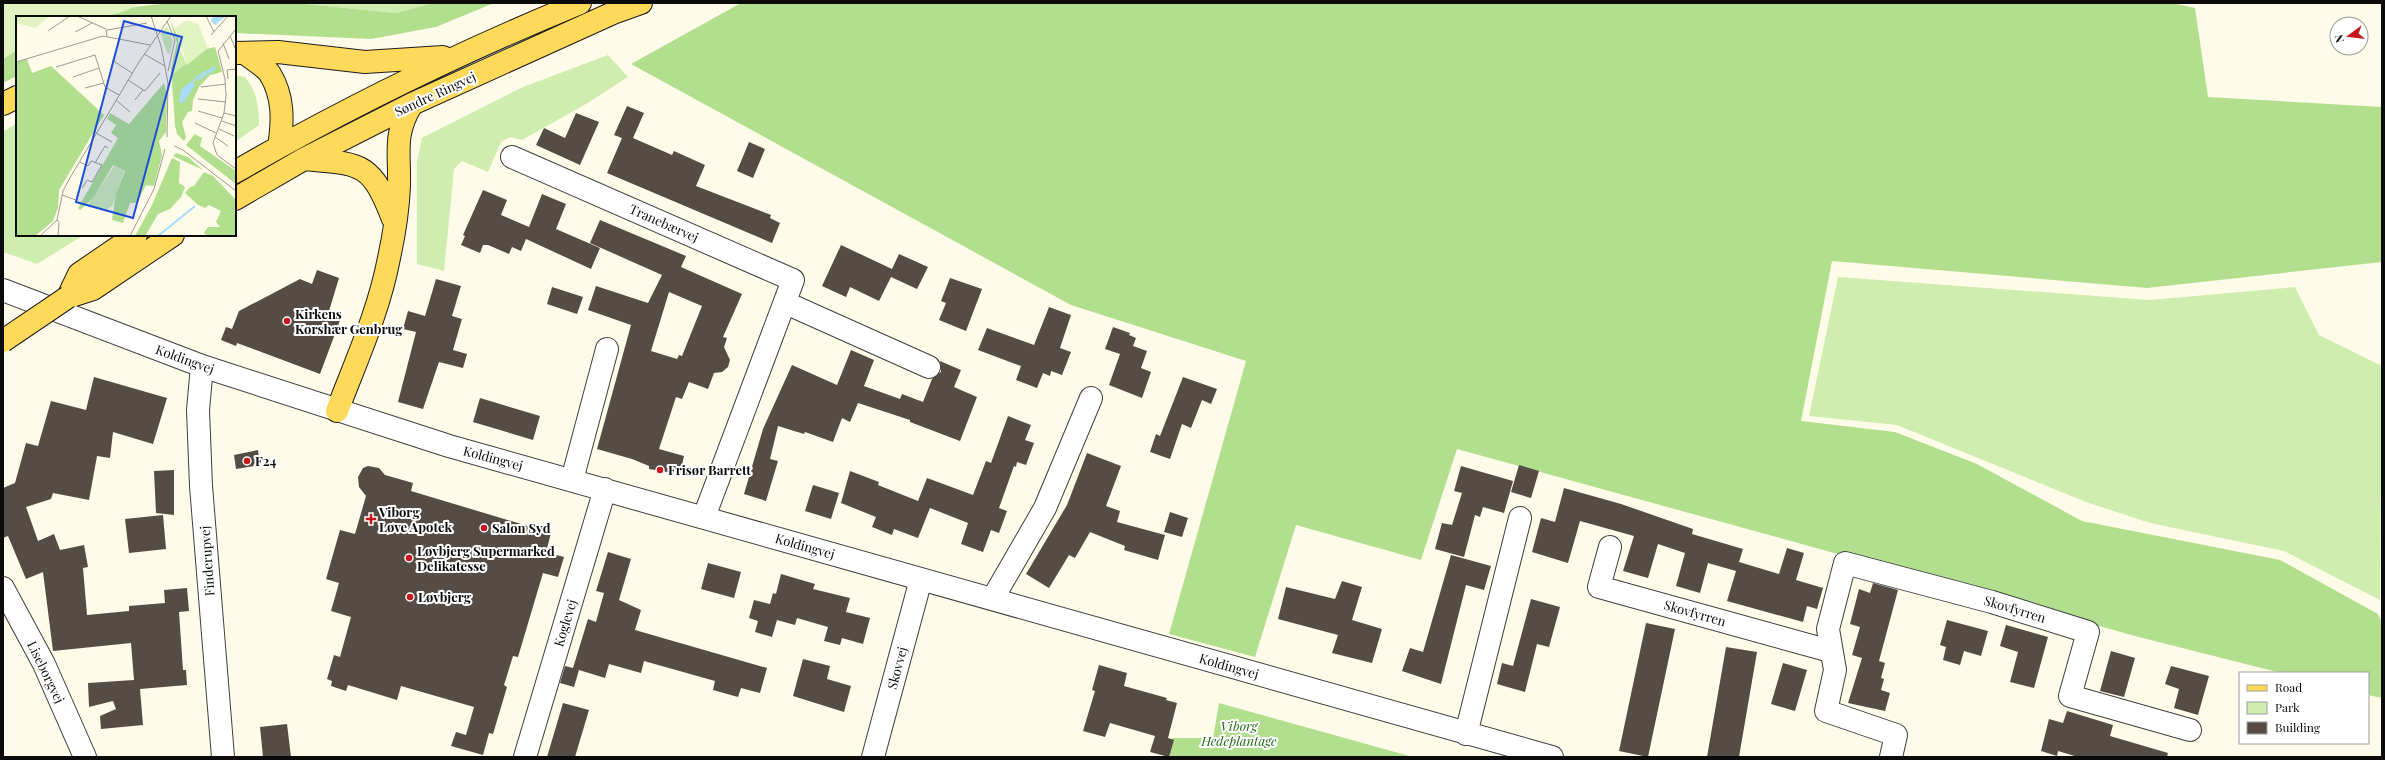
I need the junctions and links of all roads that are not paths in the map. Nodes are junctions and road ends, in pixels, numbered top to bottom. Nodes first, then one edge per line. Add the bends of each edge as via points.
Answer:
1 (580, 3) edge
2 (640, 3) edge
3 (240, 53) edge
4 (458, 55) junction
5 (16, 98) edge
6 (3, 104) edge
7 (412, 104) junction
8 (279, 146) junction
9 (512, 157) dead end
10 (304, 159) junction
11 (236, 171) edge
12 (236, 198) edge
13 (395, 224) junction
14 (135, 236) edge
15 (172, 236) edge
16 (3, 290) edge
17 (68, 296) junction
18 (786, 303) junction
19 (3, 341) edge
20 (607, 349) dead end
21 (202, 366) junction
22 (929, 366) dead end
23 (1091, 398) dead end
24 (337, 411) junction
25 (572, 480) junction
26 (605, 489) junction
27 (704, 517) junction
28 (1520, 518) dead end
29 (1610, 547) dead end
30 (921, 579) junction
31 (3, 588) edge
32 (993, 598) junction
33 (1830, 651) junction
34 (2190, 730) dead end
35 (1466, 734) junction
36 (85, 757) edge
37 (223, 757) edge
38 (526, 757) edge
39 (873, 757) edge
40 (1552, 757) edge
41 (1891, 757) edge

1 - 4 main road, Søndre Ringvej
2 - 7 main road, Søndre Ringvej
3 - 4 main road via 278,52 365,62
3 - 8 main road via 269,73 280,98 283,121
4 - 8 main road, Søndre Ringvej
5 - 6 main road
7 - 10 main road, Søndre Ringvej
7 - 13 main road via 401,126 398,139 399,185
8 - 11 main road, Søndre Ringvej
9 - 18 street, Tranebærvej via 793,280
10 - 12 main road, Søndre Ringvej
10 - 13 main road via 347,163 367,173 382,190
13 - 24 main road via 376,309
14 - 17 main road via 79,274
15 - 17 main road via 93,289
16 - 21 street, Koldingvej
17 - 19 main road, bridge
18 - 22 street
18 - 27 street, Tranebærvej
20 - 25 street
21 - 24 street, Koldingvej
21 - 37 street, Finderupvej via 198,410 201,486
23 - 32 street via 1045,508
24 - 25 street, Koldingvej via 449,446
25 - 26 street, Koldingvej
26 - 27 street, Koldingvej
26 - 38 street, Koglevej
27 - 30 street, Koldingvej
28 - 35 street
29 - 33 street, Skovfyrren via 1599,587
30 - 32 street, Koldingvej
30 - 39 street, Skovvej
31 - 36 street, Liseborgvej via 44,664
32 - 35 street, Koldingvej
33 - 34 street, Skovfyrren via 1828,629 1845,563 1992,602 2088,632 2070,696
33 - 41 street, Skovfyrren via 1835,670 1826,711 1896,735
35 - 40 street, Koldingvej

